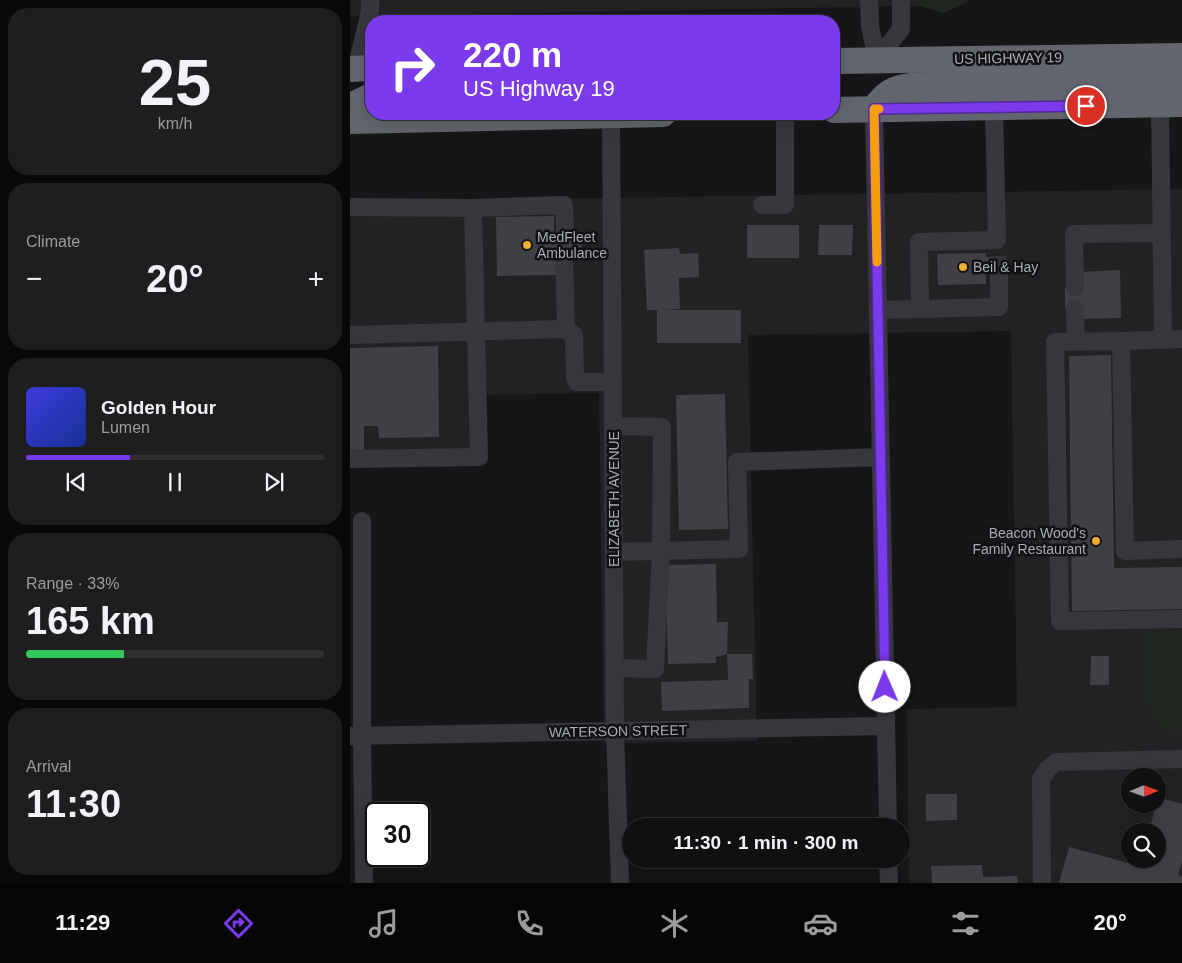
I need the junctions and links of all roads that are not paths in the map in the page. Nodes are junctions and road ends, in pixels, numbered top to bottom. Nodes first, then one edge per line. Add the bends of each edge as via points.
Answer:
1 (370, 0) edge
2 (869, 0) edge
3 (901, 0) edge
4 (369, 15) edge
5 (365, 32) edge
6 (1182, 56) edge
7 (877, 60) junction
8 (840, 61) edge
9 (356, 67) edge
10 (1182, 80) edge
11 (365, 99) edge
12 (1171, 104) edge
13 (994, 107) junction
14 (874, 109) junction
15 (350, 110) edge
16 (840, 110) edge
17 (394, 120) edge
18 (611, 120) edge
19 (785, 120) edge
20 (350, 121) edge
21 (762, 205) dead end
22 (350, 208) edge
23 (473, 208) junction
24 (565, 233) dead end
25 (1162, 233) junction
26 (564, 256) dead end
27 (998, 256) junction
28 (1075, 287) dead end
29 (920, 309) junction
30 (1075, 309) dead end
31 (878, 310) junction
32 (566, 330) junction
33 (476, 332) junction
34 (350, 335) edge
35 (1163, 339) junction
36 (1182, 339) edge
37 (1121, 341) junction
38 (1076, 342) junction
39 (613, 382) junction
40 (614, 426) junction
41 (880, 457) junction
42 (350, 459) edge
43 (362, 521) dead end
44 (1182, 549) edge
45 (661, 551) junction
46 (614, 552) junction
47 (1182, 619) edge
48 (615, 668) junction
49 (886, 726) junction
50 (615, 732) junction
51 (356, 736) edge
52 (1182, 759) edge
53 (888, 818) edge
54 (888, 868) edge
55 (364, 883) edge
56 (620, 883) edge
57 (889, 883) edge
58 (1042, 883) edge

1 - 4 street
2 - 7 street
3 - 7 street via 901,29
5 - 9 street
6 - 7 highway, US HIGHWAY 19
7 - 8 highway, US HIGHWAY 19
10 - 14 highway via 911,86 890,92
11 - 15 highway
12 - 13 highway
12 - 25 street
13 - 14 highway
13 - 27 street
14 - 16 highway
14 - 31 street
17 - 20 highway
18 - 39 street, ELIZABETH AVENUE
19 - 21 street via 785,205
22 - 23 street
23 - 24 street via 564,205
23 - 33 street
25 - 28 street via 1074,234
25 - 35 street
26 - 32 street
27 - 29 street via 999,307
27 - 29 street via 918,242
29 - 31 street
30 - 38 street
31 - 41 street
32 - 33 street
32 - 39 street via 574,335 577,382
33 - 34 street
33 - 42 street via 480,457
35 - 36 street
35 - 37 street
37 - 38 street
37 - 44 street via 1125,551
38 - 47 street via 1055,342 1060,621
39 - 40 street, ELIZABETH AVENUE
40 - 45 street via 662,427
40 - 46 street, ELIZABETH AVENUE
41 - 45 street via 737,462 739,550
41 - 49 street
43 - 51 street
45 - 46 street
45 - 48 street via 655,669
46 - 48 street, ELIZABETH AVENUE
48 - 50 street, ELIZABETH AVENUE
49 - 50 street, WATERSON STREET
49 - 53 street
50 - 51 street, WATERSON STREET
50 - 56 street, ELIZABETH AVENUE
51 - 55 street
52 - 58 street via 1056,762 1048,769 1041,780
54 - 57 street

